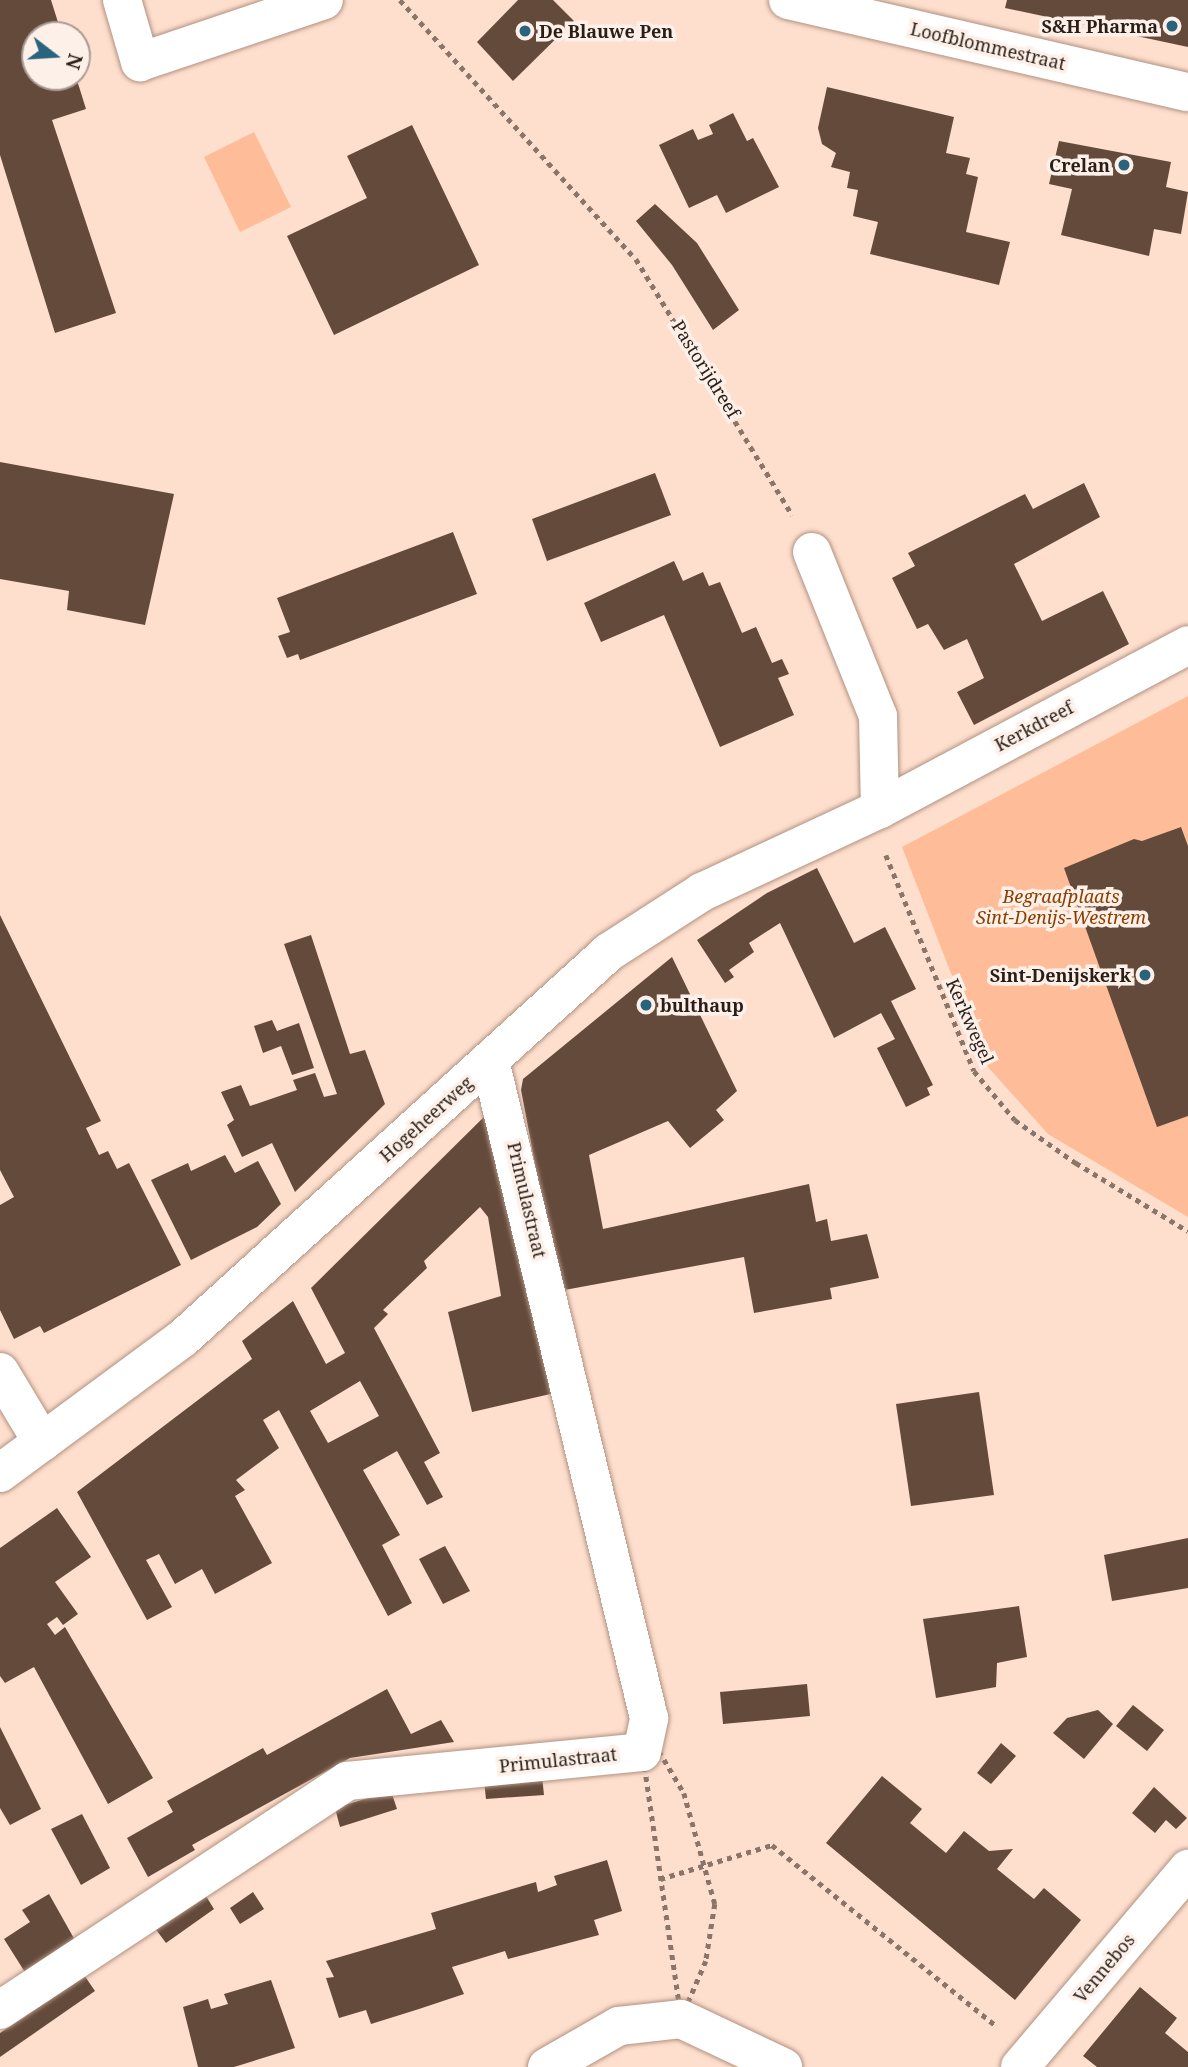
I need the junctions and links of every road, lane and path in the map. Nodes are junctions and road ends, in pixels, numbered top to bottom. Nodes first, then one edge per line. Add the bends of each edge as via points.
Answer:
1 (122, 0) edge
2 (324, 0) edge
3 (400, 0) edge
4 (788, 0) edge
5 (1188, 92) edge
6 (813, 552) joint
7 (1188, 645) edge
8 (880, 809) junction
9 (490, 1061) junction
10 (1188, 1231) edge
11 (0, 1372) edge
12 (42, 1442) junction
13 (0, 1473) edge
14 (642, 1752) junction
15 (707, 1864) junction
16 (1188, 1869) edge
17 (660, 1879) junction
18 (0, 2010) edge
19 (681, 2019) junction
20 (1025, 2060) edge
21 (547, 2067) edge
22 (783, 2067) edge

1 - 2 street via 140,62
3 - 6 path, Pastorijdreef via 636,258 778,487
4 - 5 street, Loofblommestraat
6 - 8 street via 878,716
7 - 8 street, Kerkdreef
8 - 9 street, Hogeheerweg via 702,892 609,952
8 - 10 path, Kerkwegel via 887,862 974,1071 1015,1120
9 - 12 street, Hogeheerweg via 183,1338
9 - 14 street, Primulastraat via 649,1718
11 - 12 street
12 - 13 street, Hogeheerweg
14 - 15 path via 659,1751 684,1793
14 - 17 path
14 - 18 street, Primulastraat via 347,1781
15 - 17 path
15 - 19 path via 715,1904 706,1961
15 - 20 path via 772,1845
16 - 20 street, Vennebos
17 - 19 path
19 - 21 street via 619,2026
19 - 22 street

